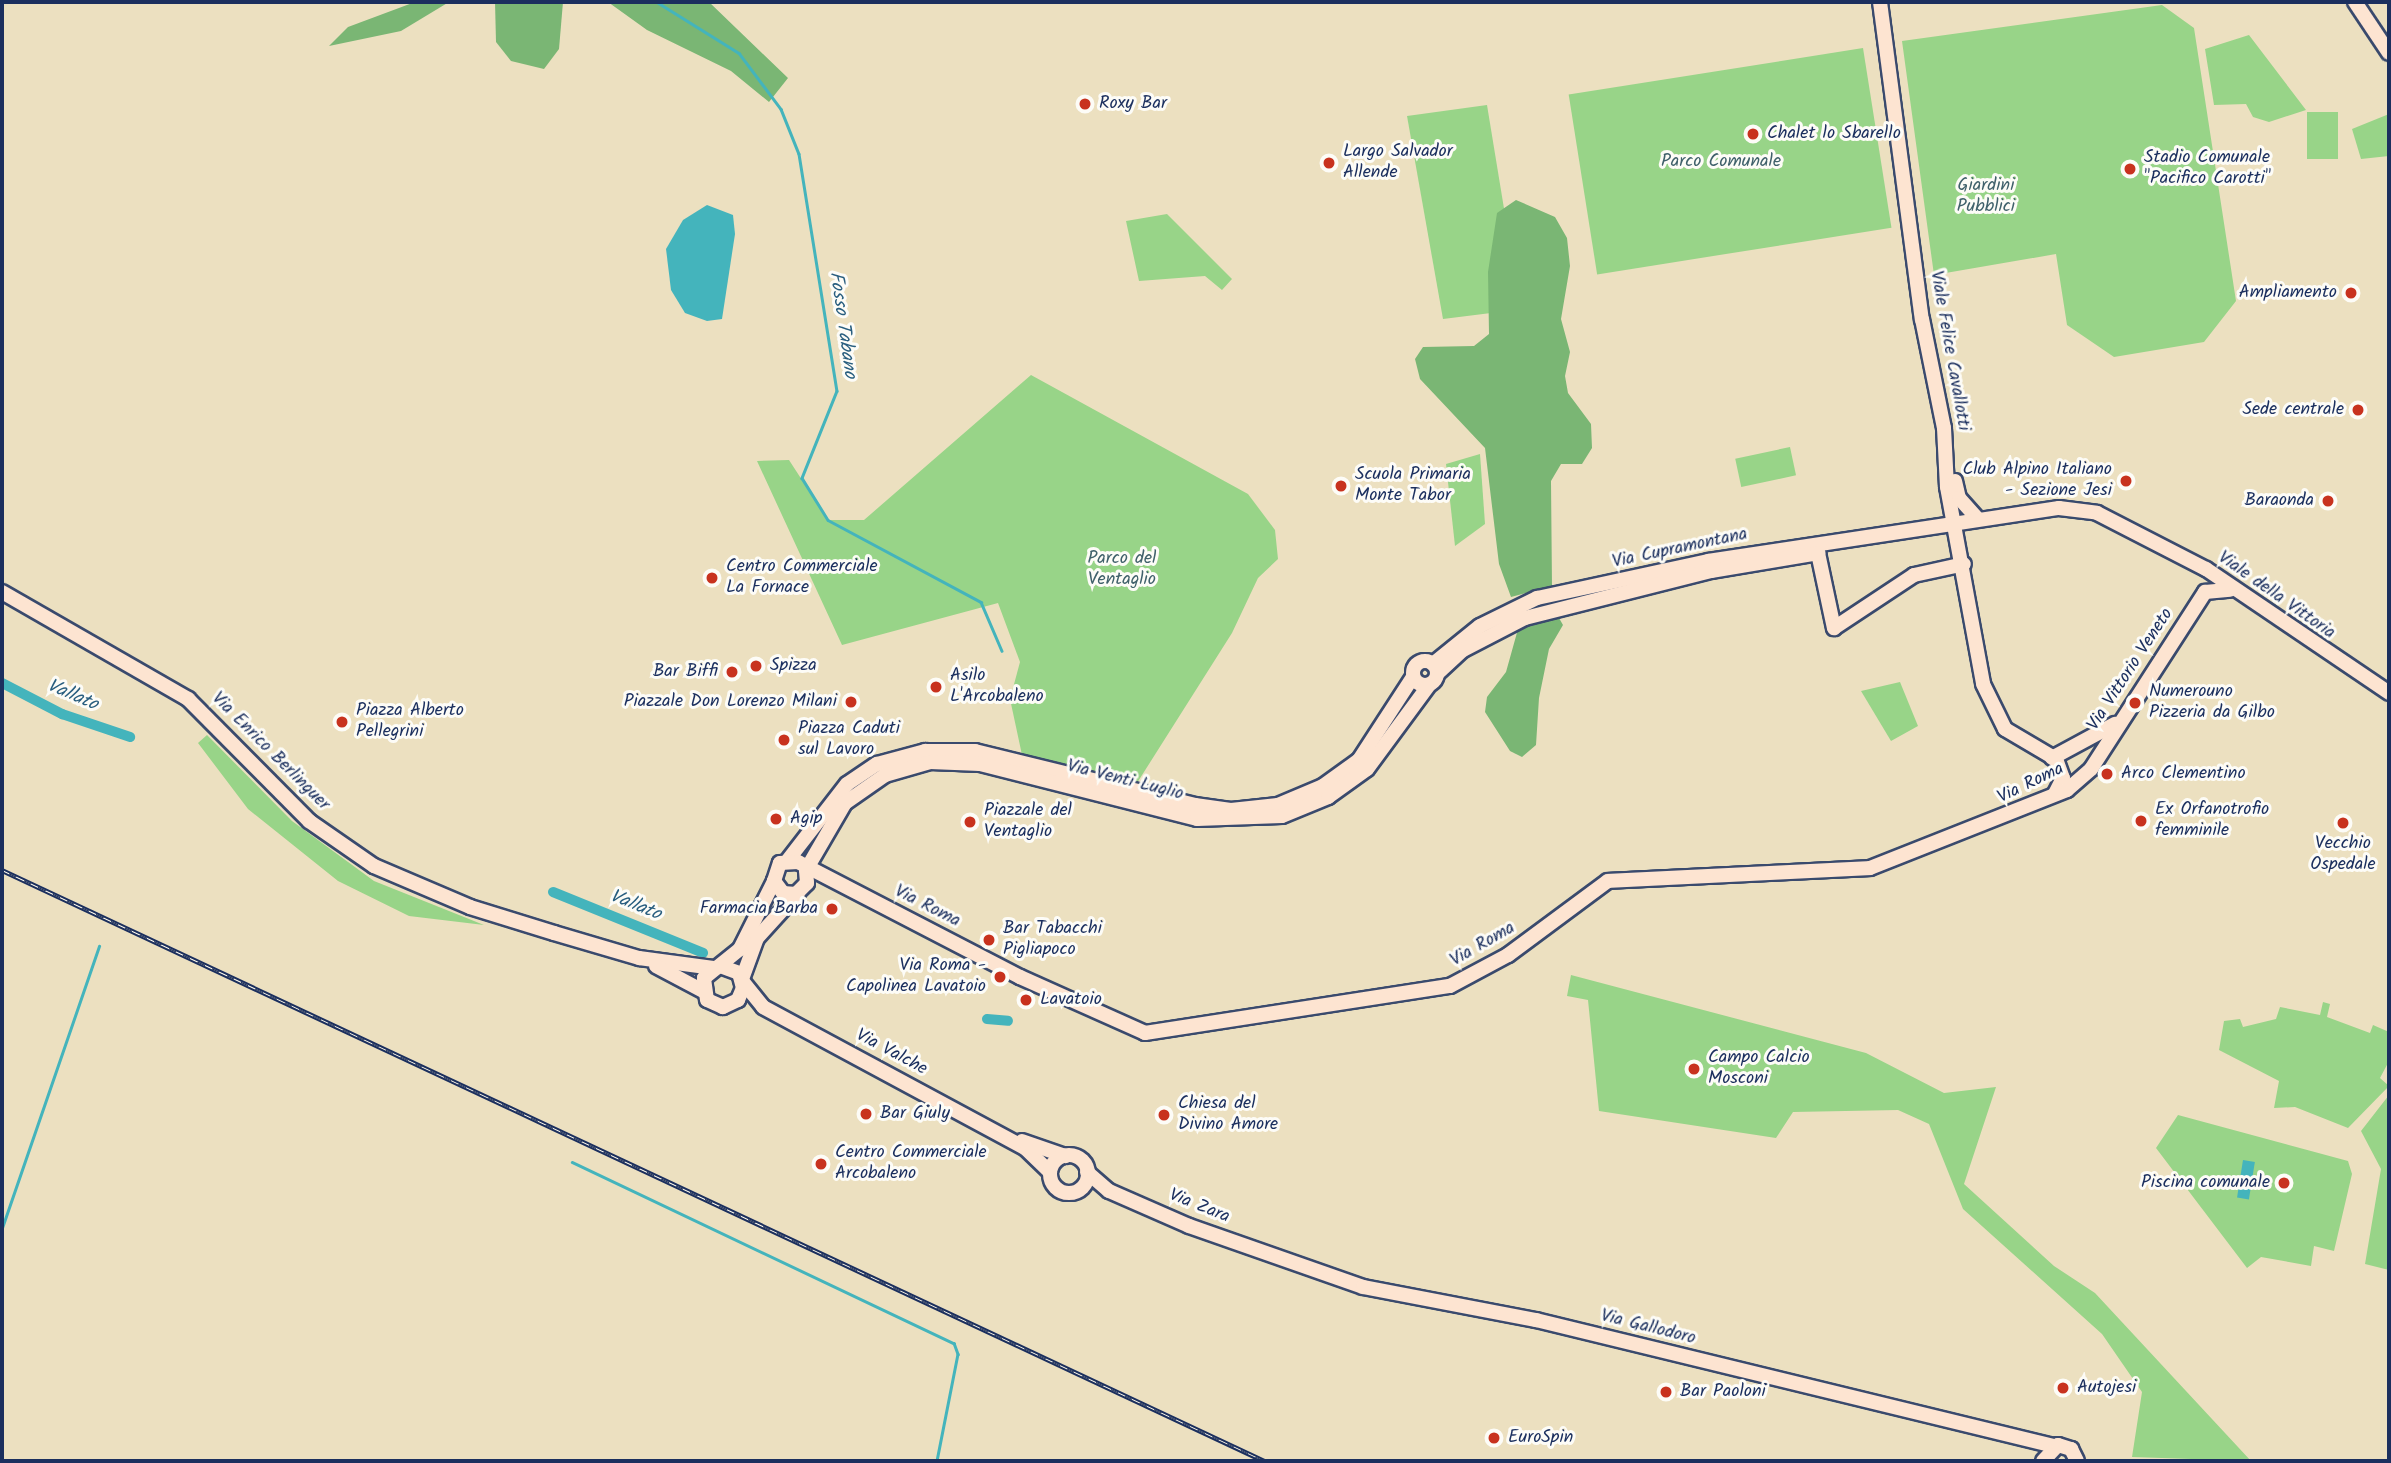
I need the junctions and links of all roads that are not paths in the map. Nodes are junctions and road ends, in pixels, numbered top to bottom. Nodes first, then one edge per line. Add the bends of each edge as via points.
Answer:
1 (1880, 2) edge
2 (2355, 2) edge
3 (2389, 53) edge
4 (1944, 429) junction
5 (1975, 519) junction
6 (1954, 526) junction
7 (1963, 561) junction
8 (2194, 565) junction
9 (1623, 585) junction
10 (2230, 590) junction
11 (2, 592) edge
12 (2205, 592) junction
13 (1433, 675) junction
14 (1413, 677) junction
15 (2389, 693) edge
16 (2116, 724) junction
17 (927, 757) junction
18 (2052, 758) junction
19 (2091, 769) joint
20 (2055, 794) junction
21 (1150, 802) junction
22 (788, 860) junction
23 (806, 871) junction
24 (774, 881) junction
25 (844, 888) junction
26 (799, 892) junction
27 (747, 935) junction
28 (639, 958) junction
29 (671, 963) junction
30 (717, 967) junction
31 (742, 980) junction
32 (703, 991) junction
33 (733, 1004) junction
34 (763, 1007) junction
35 (1001, 1134) junction
36 (1065, 1156) junction
37 (1050, 1172) junction
38 (1087, 1172) junction
39 (1081, 1189) junction
40 (1109, 1191) junction
41 (1276, 1258) joint
42 (2010, 1440) junction
43 (2054, 1446) junction
44 (2076, 1458) edge
45 (2042, 1461) edge
46 (2093, 1461) edge

1 - 4 main road, Viale Felice Cavallotti via 1922,318
2 - 3 main road
4 - 5 main road via 1959,498
4 - 6 main road, Viale Felice Cavallotti
5 - 6 main road, Viale della Vittoria
5 - 7 main road
5 - 8 main road, Viale della Vittoria via 2059,508 2097,513
6 - 7 main road, Viale Felice Cavallotti
6 - 9 main road, Via Cupramontana via 1892,537 1856,536
7 - 9 main road, Via Cupramontana via 1914,575 1834,628 1818,553
7 - 18 main road, Viale Felice Cavallotti via 1993,711 2015,738
8 - 10 main road, Viale della Vittoria
8 - 12 main road
9 - 13 main road, Via Cupramontana via 1525,618 1463,645
10 - 12 main road
10 - 15 main road, Viale della Vittoria
11 - 28 main road, Via Enrico Berlinguer via 147,671 203,711 309,821 374,866 470,907
12 - 16 main road, Via Vittorio Veneto
13 - 14 main road
13 - 14 main road via 1418,663
13 - 21 main road, Via Venti Luglio via 1379,756 1345,787 1309,807 1241,822
14 - 21 main road, Via Venti Luglio via 1359,760 1302,796 1231,810
16 - 18 main road via 2090,743
16 - 19 main road, Via Vittorio Veneto
17 - 21 main road, Via Venti Luglio via 956,756
17 - 22 main road, Via Venti Luglio via 877,764 847,784
17 - 23 main road, Via Venti Luglio via 885,775 845,803
18 - 20 main road via 2063,778
19 - 20 main road, Via Roma
20 - 25 main road, Via Roma via 1948,843 1870,869 1608,881 1508,956 1450,986 1145,1032
22 - 23 main road, Via Roma
22 - 24 main road via 776,868
23 - 25 main road, Via Roma
23 - 26 main road
24 - 26 main road via 783,893
24 - 27 main road
25 - 26 main road, Via Roma via 821,885
26 - 31 main road via 757,938
27 - 29 main road via 706,960
27 - 30 main road
28 - 29 main road, Via Enrico Berlinguer
28 - 32 main road, Via Enrico Berlinguer
29 - 30 main road, Via Enrico Berlinguer
30 - 31 main road
30 - 32 main road
31 - 33 main road
31 - 34 main road, Via Valche
32 - 33 main road via 717,1006
33 - 34 main road, Via Valche
34 - 35 main road, Via Valche
35 - 36 main road, Via Valche
35 - 37 main road, Via Valche
36 - 37 main road
36 - 38 main road via 1079,1159
37 - 39 main road via 1060,1191
38 - 39 main road
38 - 40 main road, Via Zara
39 - 40 main road, Via Zara
40 - 41 main road, Via Zara
41 - 42 main road, Via Gallodoro via 1363,1287 1536,1320
42 - 43 main road, Via Gallodoro
42 - 45 main road, Via Gallodoro
43 - 44 main road, Via Gallodoro
43 - 45 main road, Via Gallodoro
44 - 46 main road, Via Gallodoro

